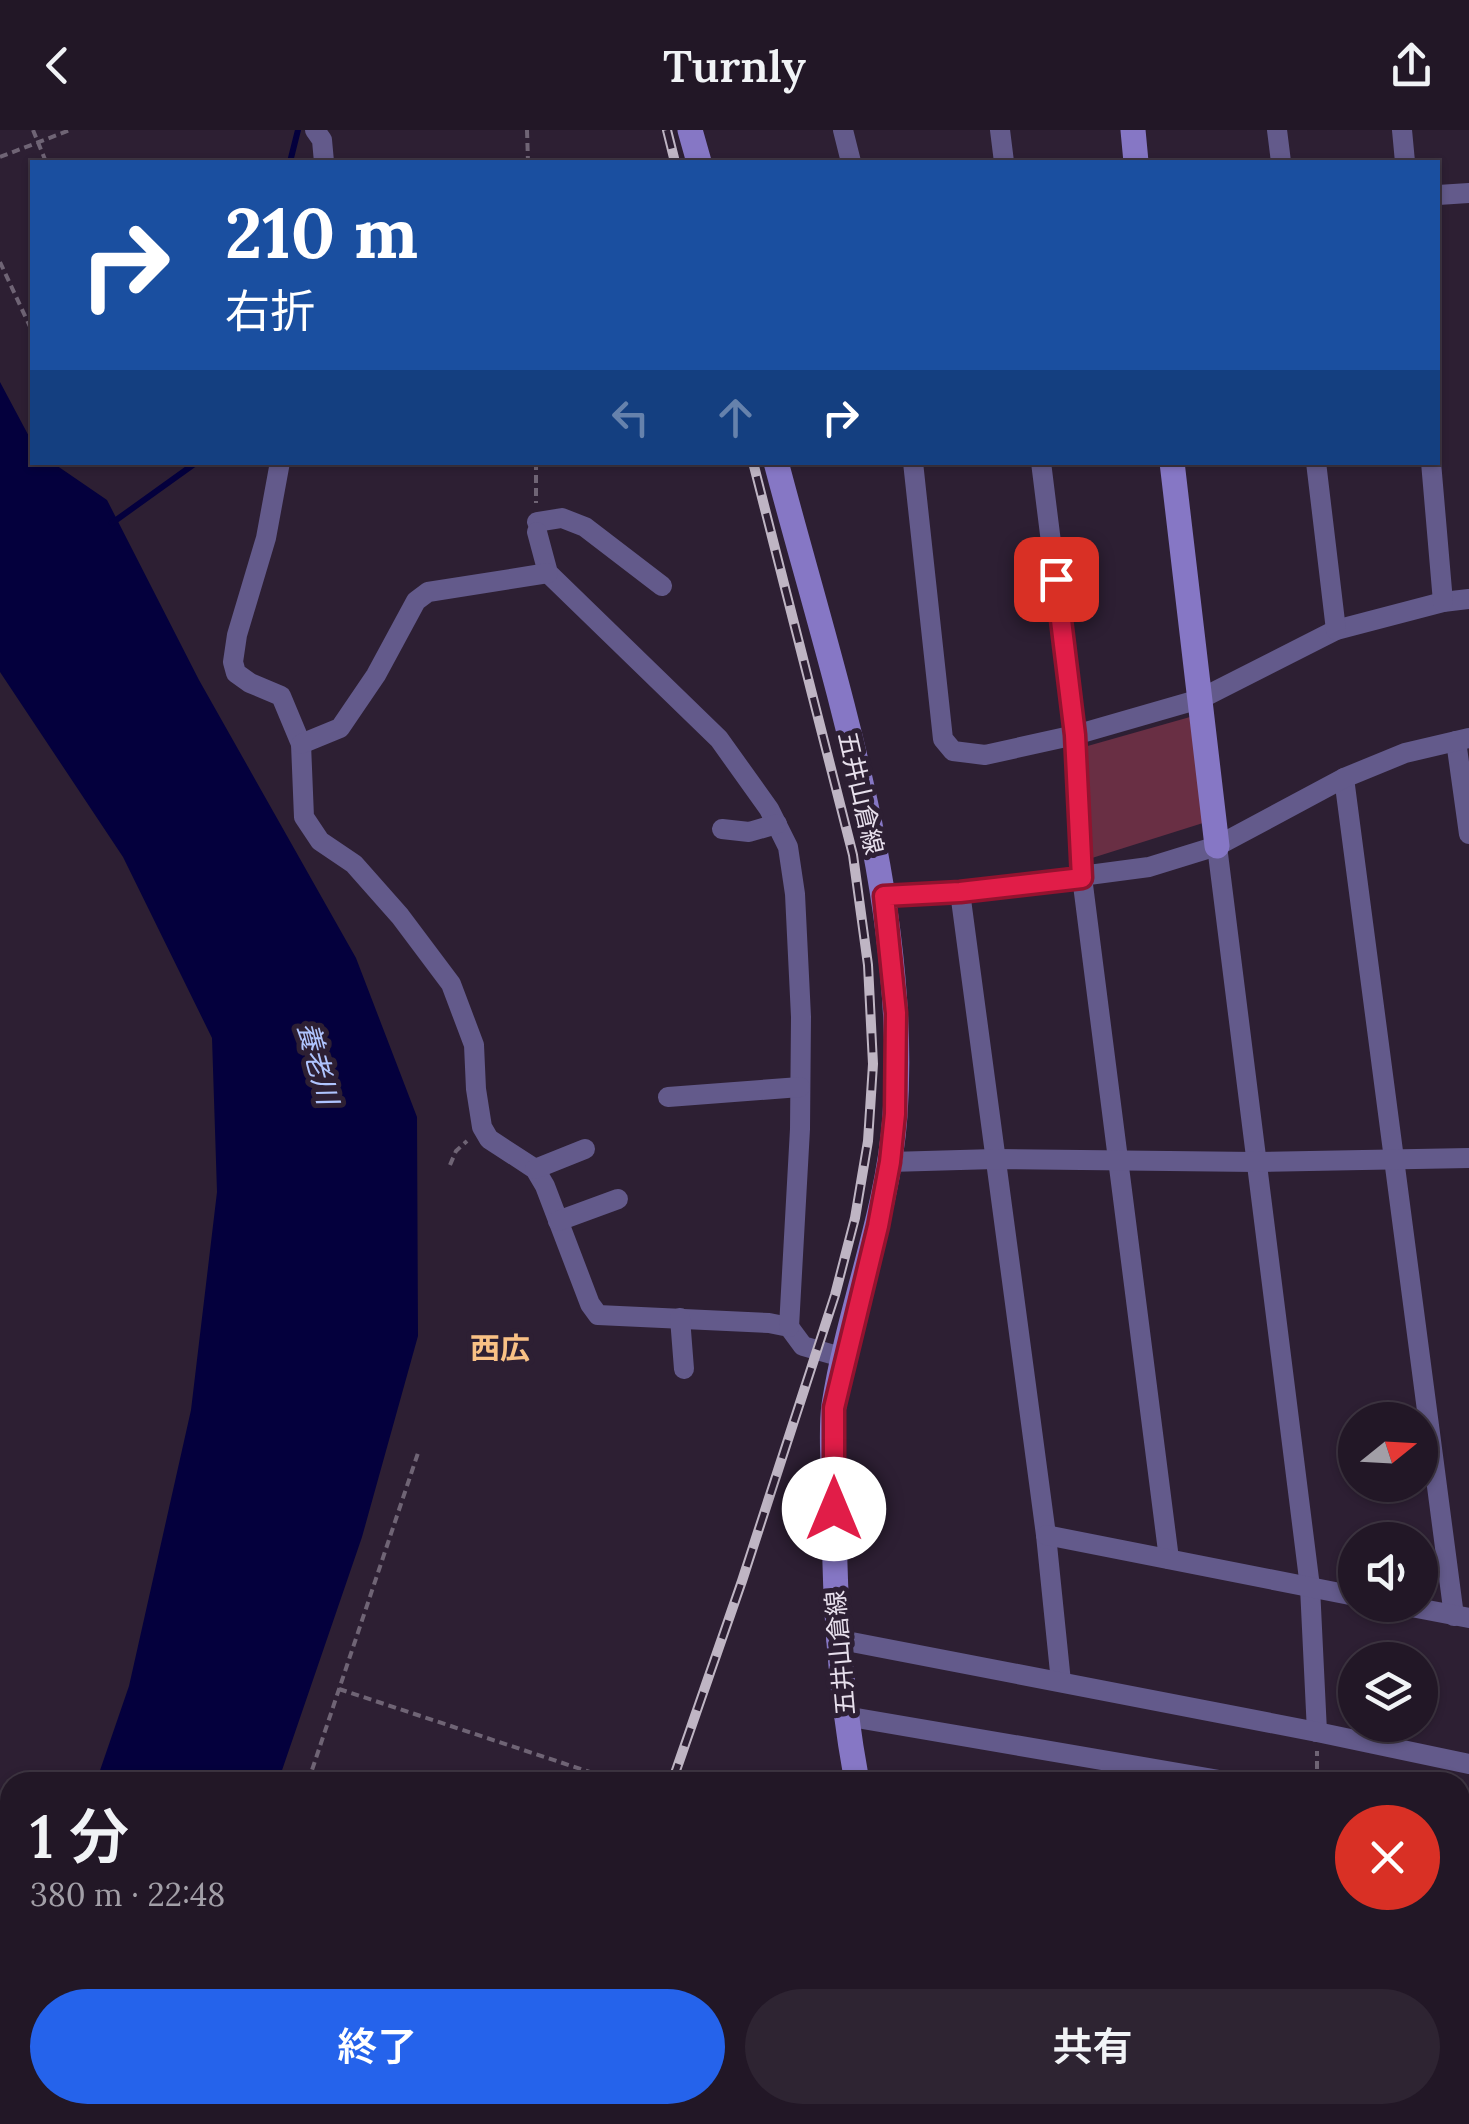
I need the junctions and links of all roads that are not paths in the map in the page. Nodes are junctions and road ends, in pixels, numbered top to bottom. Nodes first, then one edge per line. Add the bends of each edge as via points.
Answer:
1 (315, 130) edge
2 (690, 130) edge
3 (843, 130) edge
4 (1000, 130) edge
5 (1132, 130) edge
6 (1278, 130) edge
7 (1402, 130) edge
8 (324, 160) edge
9 (698, 160) edge
10 (850, 160) edge
11 (1004, 160) edge
12 (1136, 160) edge
13 (1281, 160) edge
14 (1405, 160) edge
15 (1469, 193) edge
16 (1440, 195) edge
17 (279, 465) edge
18 (777, 465) edge
19 (914, 465) edge
20 (1041, 465) edge
21 (1172, 465) edge
22 (1316, 465) edge
23 (1431, 465) edge
24 (548, 573) junction
25 (662, 586) dead end
26 (1469, 599) edge
27 (1443, 602) junction
28 (1336, 630) junction
29 (1200, 700) junction
30 (1075, 735) junction
31 (1463, 739) edge
32 (301, 744) junction
33 (1344, 778) junction
34 (777, 824) junction
35 (722, 829) dead end
36 (1469, 834) edge
37 (1217, 846) junction
38 (1082, 878) junction
39 (960, 892) junction
40 (884, 896) junction
41 (800, 1087) junction
42 (668, 1096) dead end
43 (585, 1149) dead end
44 (1469, 1158) edge
45 (995, 1159) junction
46 (1120, 1160) junction
47 (1394, 1160) junction
48 (890, 1162) junction
49 (1256, 1162) junction
50 (536, 1169) junction
51 (618, 1199) dead end
52 (558, 1221) junction
53 (680, 1318) junction
54 (788, 1327) junction
55 (844, 1358) junction
56 (684, 1369) dead end
57 (1046, 1535) junction
58 (1169, 1560) junction
59 (1310, 1587) junction
60 (1338, 1593) edge
61 (1462, 1617) edge
62 (836, 1640) junction
63 (1061, 1682) junction
64 (845, 1716) junction
65 (1318, 1732) junction
66 (1469, 1764) edge
67 (856, 1772) edge
68 (1125, 1772) edge

1 - 8 street
2 - 9 main road
3 - 10 street
4 - 11 street
5 - 12 main road
6 - 13 street
7 - 14 street
15 - 16 street
17 - 32 street via 232,662 250,683 281,696
18 - 40 main road, 五井山倉線
19 - 30 street via 944,739 952,751 985,755
20 - 30 street
21 - 29 main road
22 - 28 street
23 - 27 street
24 - 25 street via 536,527 562,518
24 - 32 street via 428,592 416,601 340,728
24 - 34 street via 719,739
26 - 27 street
27 - 28 street
28 - 29 street
29 - 30 street
29 - 37 main road
30 - 38 street
31 - 33 street
31 - 36 street
32 - 50 street via 304,817 320,841 354,864 400,916 451,984 474,1045 482,1126 489,1139
33 - 37 street
33 - 47 street
34 - 35 street via 749,832
34 - 41 street via 795,894
37 - 38 street
37 - 49 street
38 - 39 street
38 - 46 street
39 - 40 street
39 - 45 street
40 - 48 main road, 五井山倉線 via 896,1013
41 - 42 street
41 - 54 street
43 - 50 street
44 - 47 street
45 - 46 street
45 - 48 street
45 - 57 street
46 - 49 street
46 - 58 street
47 - 49 street
47 - 61 street
48 - 55 main road, 五井山倉線
49 - 59 street
50 - 52 street
51 - 52 street
52 - 53 street via 598,1315
53 - 54 street
53 - 56 street
54 - 55 street via 803,1346
55 - 62 main road, 五井山倉線 via 834,1408
57 - 58 street
57 - 63 street
58 - 59 street
59 - 60 street
59 - 65 street
62 - 63 street
62 - 64 main road, 五井山倉線
63 - 65 street
64 - 67 main road, 五井山倉線
64 - 68 street
65 - 66 street

